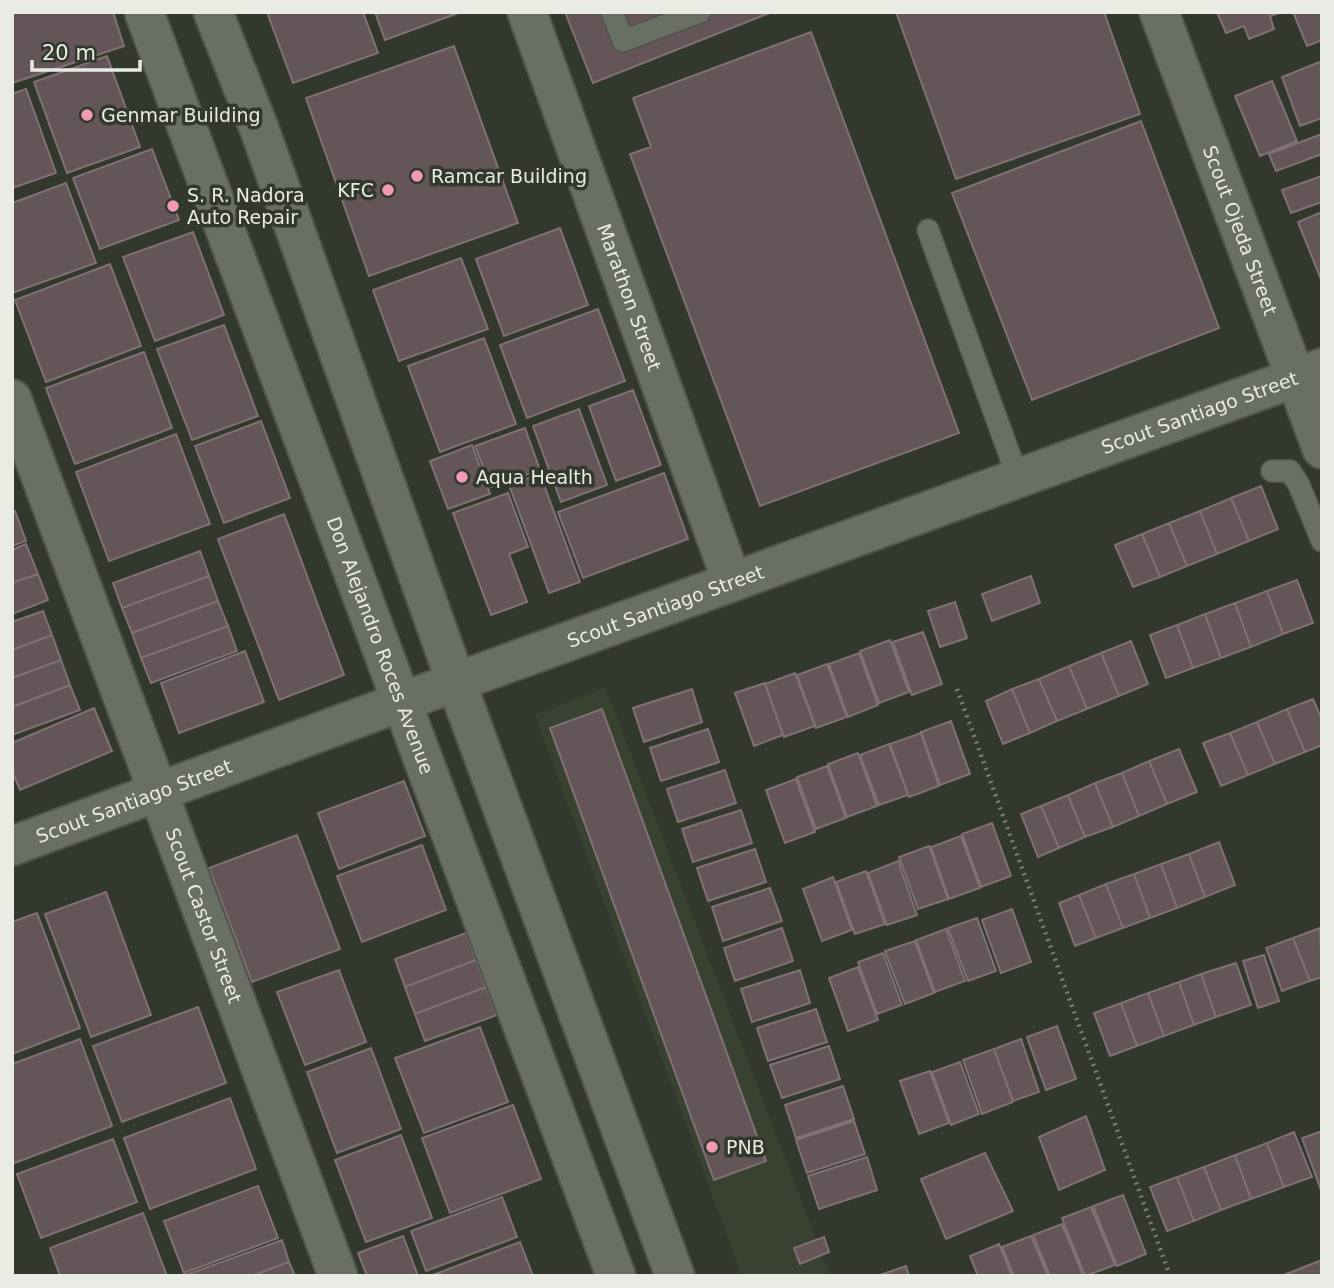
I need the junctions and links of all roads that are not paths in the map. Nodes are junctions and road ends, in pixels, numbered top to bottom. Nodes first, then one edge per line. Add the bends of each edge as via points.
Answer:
1 (144, 12) edge
2 (213, 12) edge
3 (527, 12) edge
4 (612, 12) edge
5 (700, 12) edge
6 (1159, 12) edge
7 (928, 230) dead end
8 (1308, 372) edge
9 (12, 399) edge
10 (1322, 449) edge
11 (1272, 471) dead end
12 (1018, 478) junction
13 (1322, 541) edge
14 (732, 582) junction
15 (456, 682) junction
16 (401, 702) junction
17 (158, 792) junction
18 (12, 846) edge
19 (338, 1276) edge
20 (616, 1276) edge
21 (675, 1276) edge

1 - 16 street, Don Alejandro Roces Avenue
2 - 15 street
3 - 14 street, Marathon Street
4 - 5 lane via 622,41
6 - 8 street, Scout Ojeda Street
7 - 12 lane
8 - 10 street, Scout Ojeda Street
8 - 12 street, Scout Santiago Street
9 - 17 street, Scout Castor Street
11 - 13 lane via 1290,471
12 - 14 street, Scout Santiago Street
14 - 15 street, Scout Santiago Street
15 - 16 street, Scout Santiago Street
15 - 21 street
16 - 17 street, Scout Santiago Street
16 - 20 street, Don Alejandro Roces Avenue
17 - 18 street, Scout Santiago Street
17 - 19 street, Scout Castor Street

